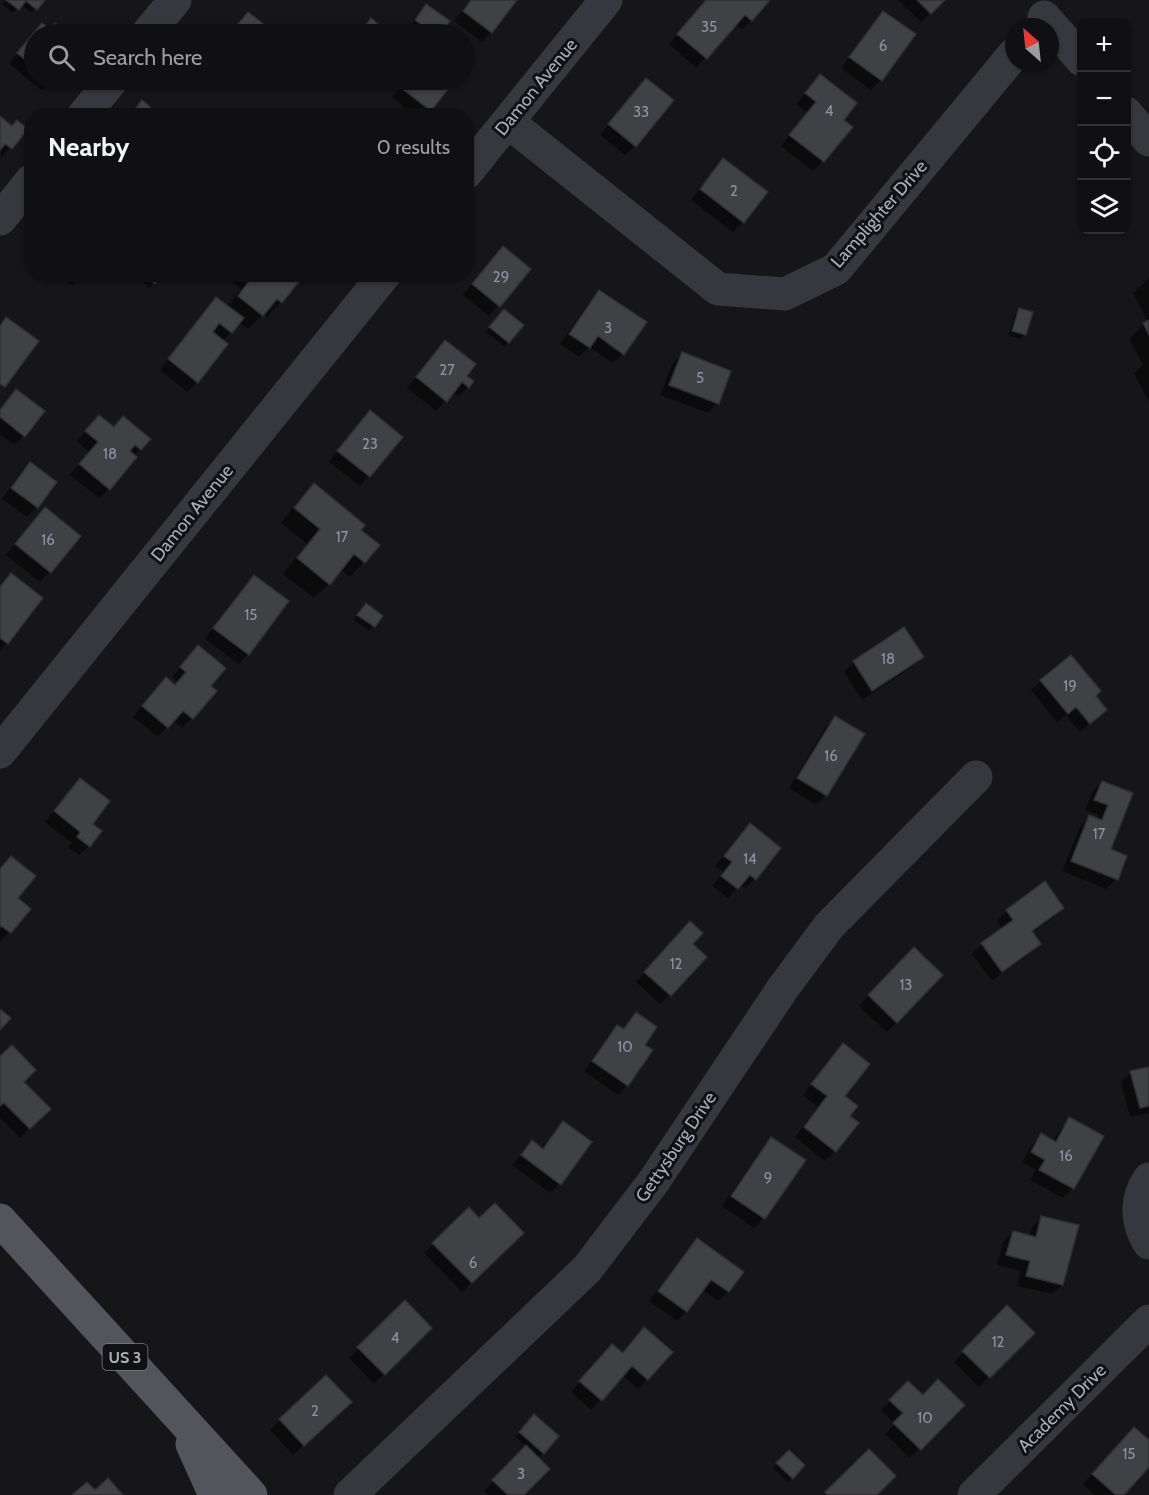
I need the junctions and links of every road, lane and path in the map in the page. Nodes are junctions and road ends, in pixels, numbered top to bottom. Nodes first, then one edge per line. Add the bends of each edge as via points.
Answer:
1 (175, 0) edge
2 (606, 0) edge
3 (1046, 15) edge
4 (155, 24) edge
5 (1077, 54) edge
6 (1005, 65) edge
7 (104, 90) edge
8 (89, 108) edge
9 (1131, 119) edge
10 (508, 122) junction
11 (1149, 140) edge
12 (474, 163) edge
13 (24, 190) edge
14 (0, 219) edge
15 (379, 282) edge
16 (0, 752) edge
17 (976, 777) dead end
18 (1149, 1179) edge
19 (1, 1224) edge
20 (1149, 1242) edge
21 (1149, 1321) edge
22 (181, 1418) junction
23 (215, 1495) edge
24 (251, 1495) edge
25 (350, 1495) edge
26 (974, 1495) edge

1 - 4 street
2 - 10 street, Damon Avenue
3 - 5 street
6 - 10 street, Lamplighter Drive via 836,269 786,294 718,289
7 - 8 street
9 - 11 street
10 - 12 street, Damon Avenue
13 - 14 street
15 - 16 street, Damon Avenue
17 - 25 street, Gettysburg Drive via 829,926 654,1181 587,1269
18 - 20 street via 1138,1205
19 - 22 main road, US 3
21 - 26 street, Academy Drive
22 - 23 main road
22 - 24 main road, US 3

